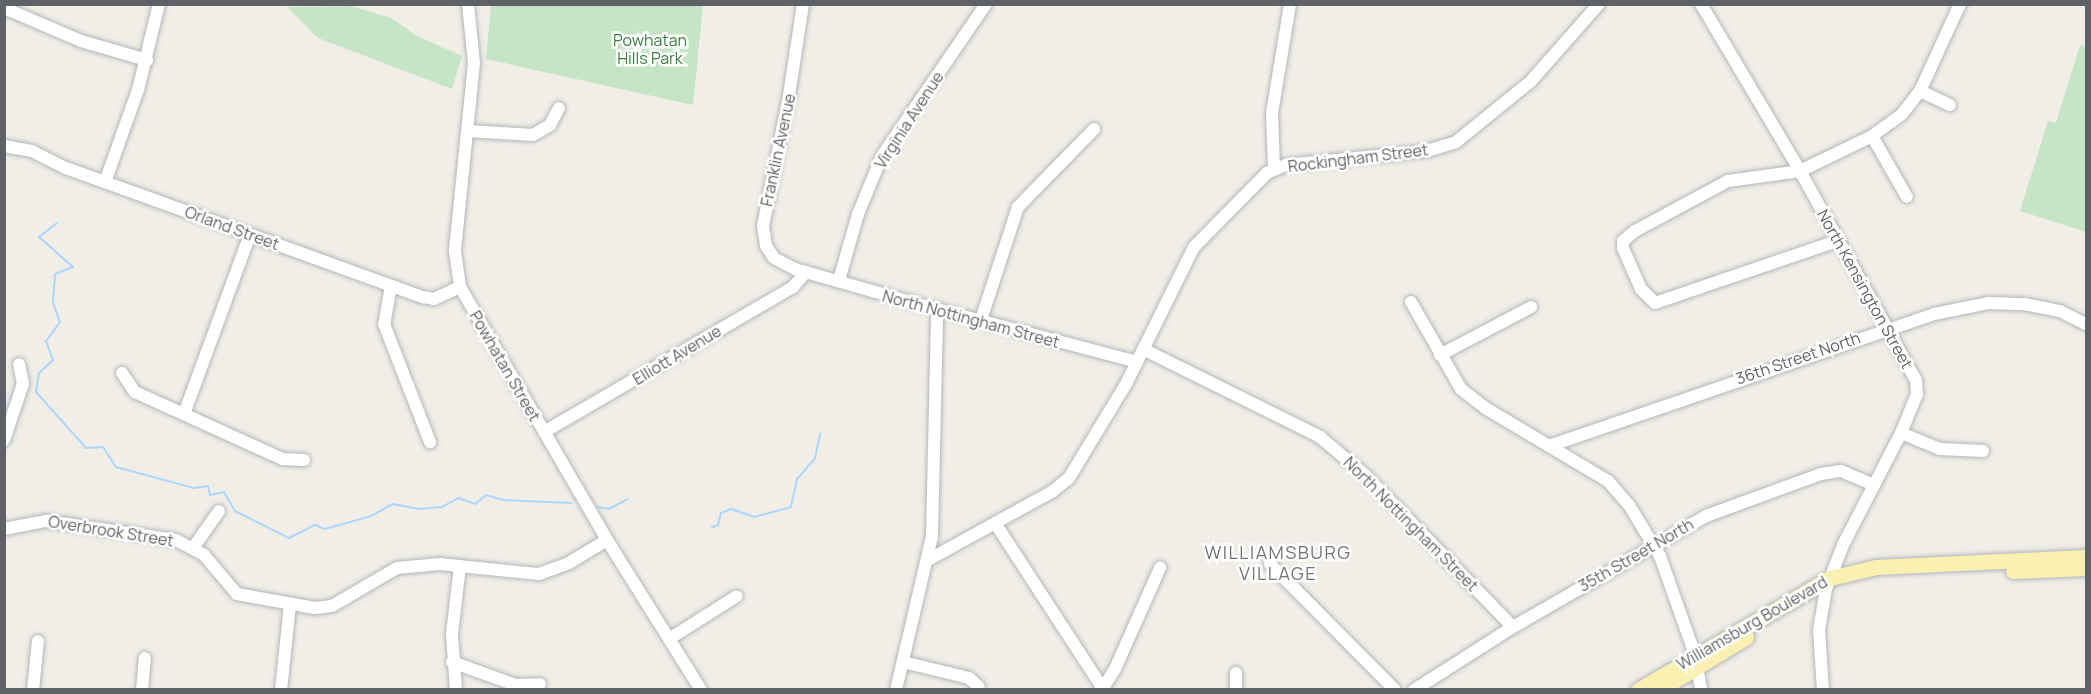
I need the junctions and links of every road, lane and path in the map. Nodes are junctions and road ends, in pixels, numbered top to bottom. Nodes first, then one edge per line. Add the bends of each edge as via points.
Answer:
1 (159, 4) edge
2 (468, 4) edge
3 (803, 4) edge
4 (986, 4) edge
5 (1290, 4) edge
6 (1599, 4) edge
7 (1701, 4) edge
8 (1960, 4) edge
9 (4, 8) edge
10 (147, 60) junction
11 (1920, 91) junction
12 (1950, 105) dead end
13 (559, 108) dead end
14 (1094, 129) dead end
15 (468, 131) junction
16 (1872, 136) junction
17 (4, 146) edge
18 (1274, 169) junction
19 (1800, 171) junction
20 (105, 182) junction
21 (1907, 197) dead end
22 (250, 235) junction
23 (1837, 241) junction
24 (806, 272) junction
25 (839, 280) junction
26 (391, 286) junction
27 (460, 287) junction
28 (1410, 302) dead end
29 (1531, 307) dead end
30 (937, 310) junction
31 (981, 320) junction
32 (2086, 324) edge
33 (1887, 327) junction
34 (1143, 349) junction
35 (1440, 355) junction
36 (1137, 362) junction
37 (19, 364) dead end
38 (122, 373) dead end
39 (184, 414) junction
40 (544, 432) junction
41 (1901, 433) junction
42 (4, 440) edge
43 (430, 442) dead end
44 (1550, 446) junction
45 (1983, 451) dead end
46 (304, 460) dead end
47 (1874, 484) junction
48 (219, 511) dead end
49 (995, 523) junction
50 (4, 530) edge
51 (607, 540) junction
52 (1653, 543) junction
53 (193, 548) junction
54 (2086, 557) edge
55 (928, 560) junction
56 (1270, 564) dead end
57 (460, 566) junction
58 (1160, 567) dead end
59 (2086, 568) edge
60 (1828, 584) junction
61 (737, 596) dead end
62 (290, 605) junction
63 (1513, 627) junction
64 (669, 639) junction
65 (38, 641) dead end
66 (145, 658) dead end
67 (1696, 660) junction
68 (452, 662) junction
69 (903, 662) junction
70 (1236, 673) dead end
71 (540, 684) dead end
72 (979, 687) dead end
73 (700, 688) edge
74 (1104, 689) edge
75 (33, 690) edge
76 (142, 690) edge
77 (281, 690) edge
78 (456, 690) edge
79 (896, 690) edge
80 (1236, 690) edge
81 (1395, 690) edge
82 (1414, 690) edge
83 (1638, 690) edge
84 (1659, 690) edge
85 (1701, 690) edge
86 (1823, 690) edge

1 - 10 street
2 - 15 street, Powhatan Street via 475,42
3 - 24 street, Franklin Avenue via 763,226 766,246 774,258
4 - 25 street, Virginia Avenue via 882,156 858,214
5 - 18 street via 1272,113
6 - 18 street, Rockingham Street via 1531,81 1456,141 1427,151 1314,161
7 - 19 street, North Kensington Street
8 - 11 street
9 - 10 street via 81,41
10 - 20 street
11 - 12 street
11 - 16 street via 1902,114
13 - 15 street via 550,125 533,135
14 - 31 street via 1018,207
15 - 27 street, Powhatan Street via 455,251
16 - 19 street
16 - 21 street
17 - 20 street, Orland Street via 32,151
18 - 34 street, Rockingham Street via 1252,186 1194,247
19 - 23 street, North Kensington Street
19 - 23 street via 1728,181 1651,222 1623,242 1633,273 1655,303
20 - 22 street, Orland Street
22 - 26 street, Orland Street
22 - 39 street
23 - 33 street, North Kensington Street
24 - 25 street, North Nottingham Street
24 - 40 street, Elliott Avenue via 793,287
25 - 30 street, North Nottingham Street
26 - 27 street, Orland Street via 430,299
26 - 43 street via 384,324
27 - 40 street, Powhatan Street
28 - 35 street
29 - 35 street
30 - 31 street, North Nottingham Street
30 - 55 street via 933,531
31 - 36 street, North Nottingham Street
32 - 33 street, 36th Street North via 2060,311 1988,303
33 - 41 street, North Kensington Street via 1917,387
33 - 44 street, 36th Street North
34 - 36 street, Rockingham Street
34 - 63 street, North Nottingham Street via 1320,437 1365,475
35 - 44 street via 1461,389 1487,410
36 - 49 street, Rockingham Street via 1080,463 1053,491
37 - 42 street via 23,384
38 - 39 street via 135,392
39 - 46 street via 283,459
40 - 51 street, Powhatan Street
41 - 45 street via 1940,449
41 - 47 street, North Kensington Street
44 - 52 street via 1608,481
47 - 52 street, 35th Street North via 1841,471 1821,474 1706,516
47 - 60 street, North Kensington Street
48 - 53 street
49 - 55 street, Rockingham Street
49 - 74 street
50 - 53 street, Overbrook Street via 46,521 167,538
51 - 57 street, Overbrook Street via 562,567 539,574
51 - 64 street, Powhatan Street
52 - 63 street, 35th Street North
52 - 67 street
53 - 62 street, Overbrook Street via 237,594
54 - 60 main road, Williamsburg Boulevard via 1876,567
55 - 69 street
56 - 81 street
57 - 62 street, Overbrook Street via 404,566 384,572 332,606
57 - 68 street
58 - 74 street
59 - 60 main road, Williamsburg Boulevard via 1879,576
60 - 67 main road, Williamsburg Boulevard
60 - 86 street, North Kensington Street via 1819,630
61 - 64 street
62 - 77 street
63 - 82 street, 35th Street North
64 - 73 street, Powhatan Street
65 - 75 street
66 - 76 street
67 - 83 main road, Williamsburg Boulevard
67 - 84 main road, Williamsburg Boulevard
67 - 85 street
68 - 71 street via 516,685
68 - 78 street
69 - 72 street via 969,678
69 - 79 street
70 - 80 street

